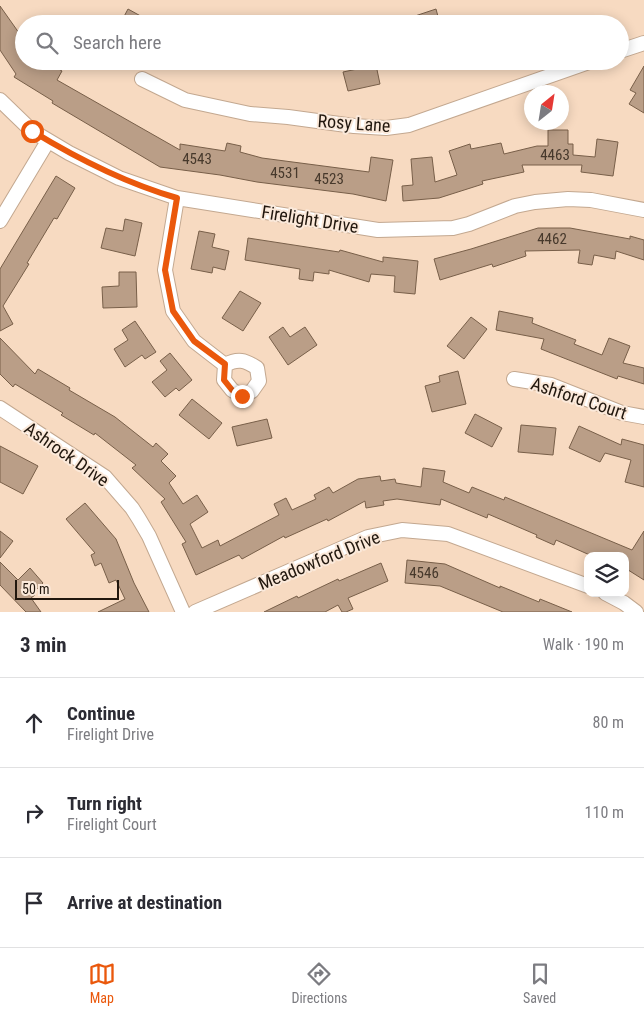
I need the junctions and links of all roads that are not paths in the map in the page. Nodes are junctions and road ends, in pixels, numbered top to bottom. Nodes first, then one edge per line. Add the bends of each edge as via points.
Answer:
1 (644, 43) edge
2 (629, 49) edge
3 (566, 70) edge
4 (142, 79) dead end
5 (0, 100) edge
6 (48, 141) junction
7 (177, 198) junction
8 (644, 210) edge
9 (0, 221) edge
10 (225, 364) dead end
11 (514, 378) dead end
12 (0, 408) edge
13 (644, 417) edge
14 (584, 585) edge
15 (613, 597) edge
16 (183, 612) edge
17 (195, 612) edge
18 (636, 612) edge

1 - 2 street
3 - 4 street, Rosy Lane via 409,125 386,128 250,114 185,100
5 - 6 street, Firelight Drive via 26,126
6 - 7 street, Firelight Drive via 119,178
6 - 9 street
7 - 8 street, Firelight Drive via 378,230 453,228 515,206 568,199
7 - 10 street via 165,270 173,311 194,341
11 - 13 street, Ashford Court via 551,385 622,413
12 - 16 street, Ashrock Drive via 105,477 132,508 149,536
14 - 17 street, Meadowford Drive via 448,534 402,530 368,538
15 - 18 street

